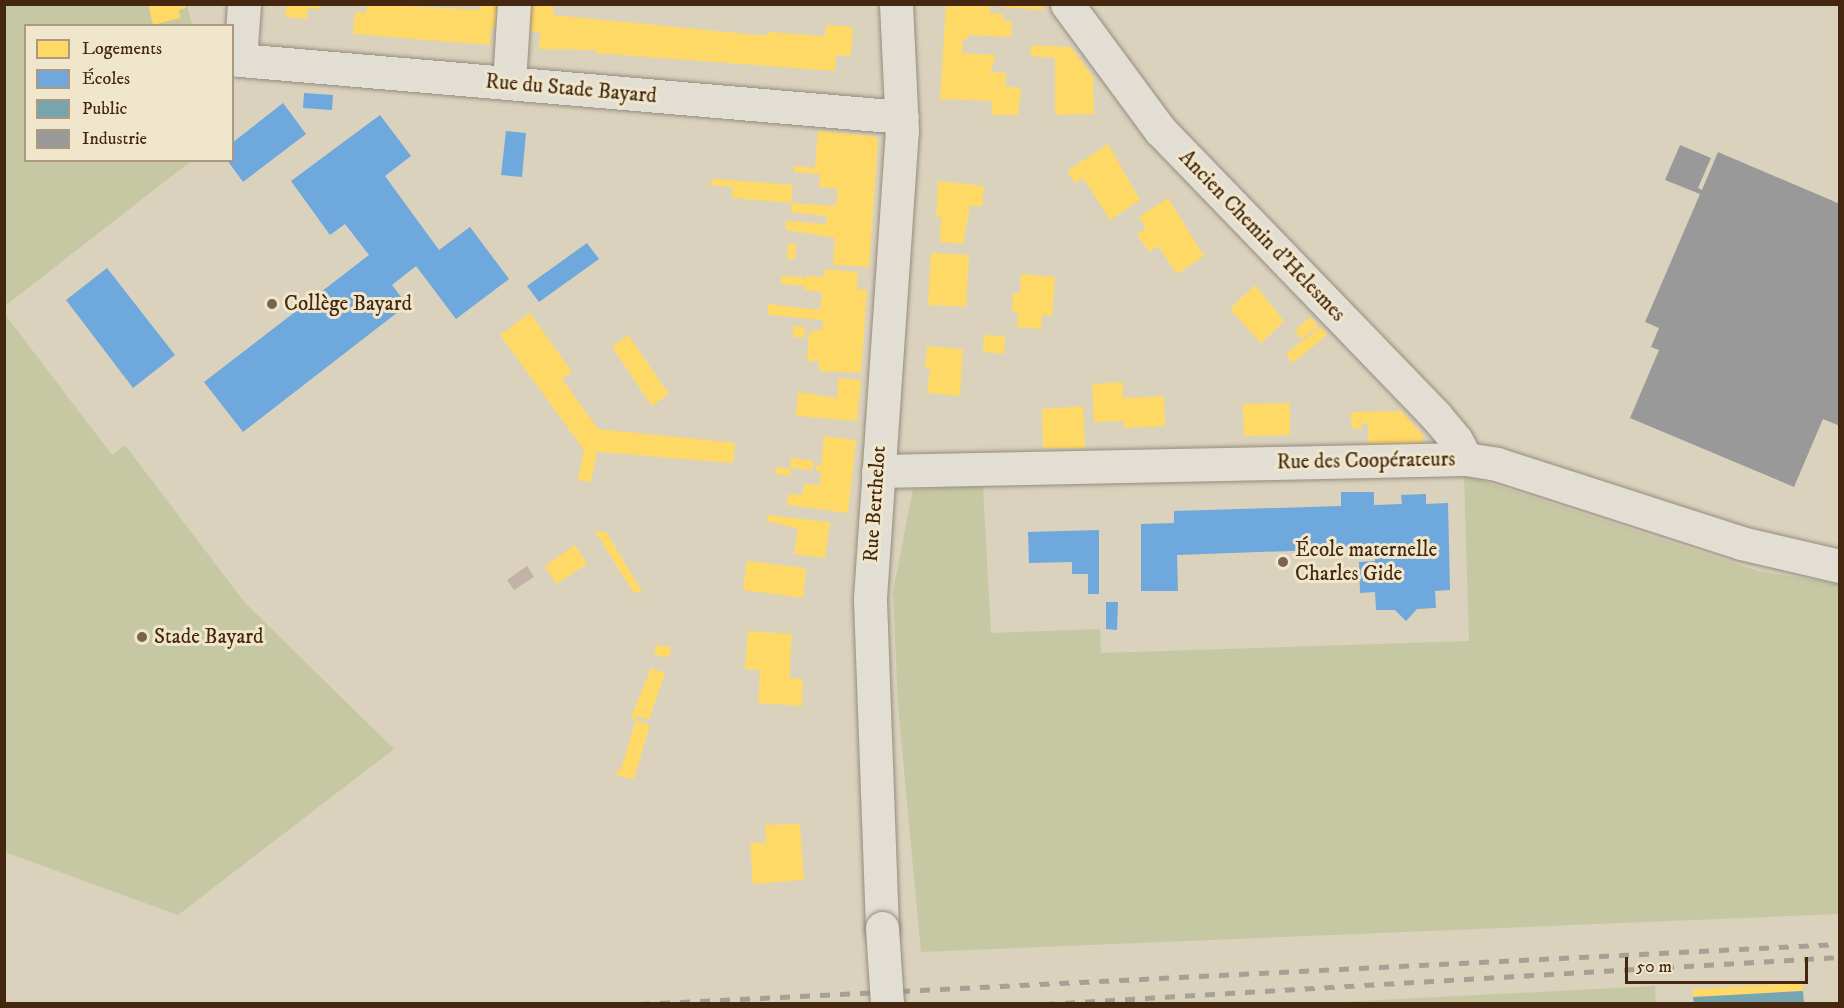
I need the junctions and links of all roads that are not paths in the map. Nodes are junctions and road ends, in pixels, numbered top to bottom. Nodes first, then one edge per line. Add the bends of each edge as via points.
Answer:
1 (244, 4) edge
2 (514, 4) edge
3 (896, 4) edge
4 (1067, 4) edge
5 (509, 84) junction
6 (902, 117) junction
7 (1466, 459) junction
8 (878, 471) junction
9 (1839, 566) edge
10 (887, 1004) edge

1 - 5 street, Rue du Stade Bayard via 240,60
2 - 5 street
3 - 6 street, Rue Berthelot
4 - 7 street, Ancien Chemin d'Helesmes via 1160,130 1436,416
5 - 6 street, Rue du Stade Bayard
6 - 8 street, Rue Berthelot
7 - 8 street, Rue des Coopérateurs
7 - 9 street, Rue des Coopérateurs via 1497,464 1751,546
8 - 10 street, Rue Berthelot, bridge via 870,598

